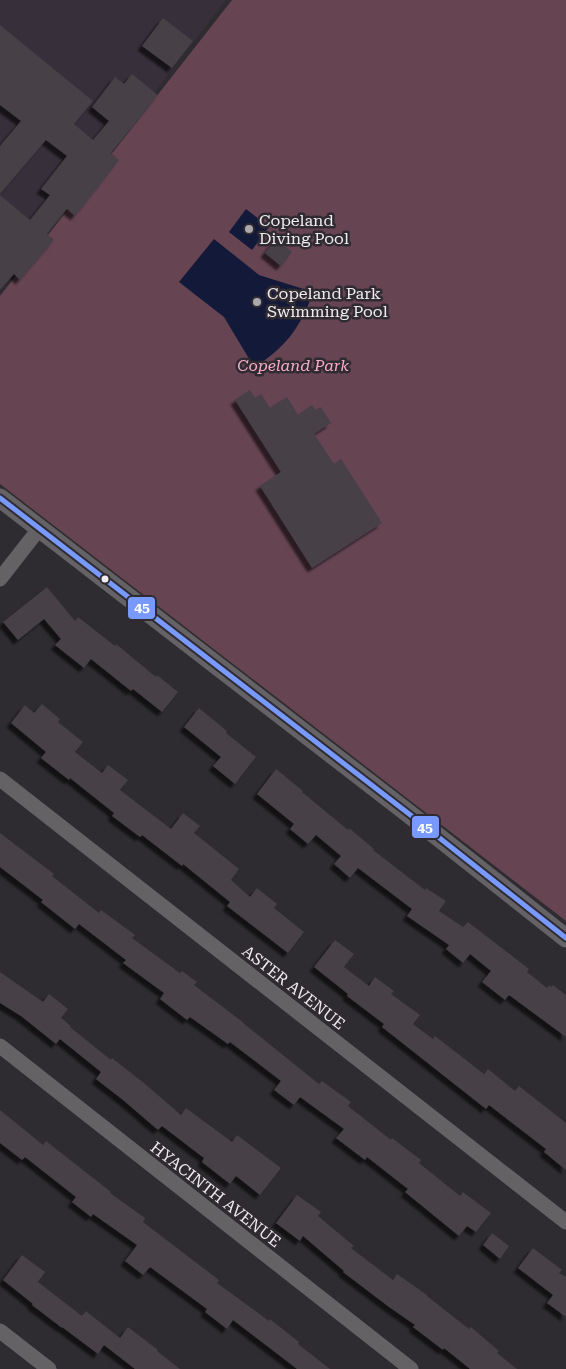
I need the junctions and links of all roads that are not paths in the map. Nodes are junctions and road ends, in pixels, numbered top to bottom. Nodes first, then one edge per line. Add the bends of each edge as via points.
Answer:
1 (0, 498) edge
2 (39, 529) junction
3 (0, 579) edge
4 (0, 779) edge
5 (566, 938) edge
6 (0, 1046) edge
7 (566, 1222) edge
8 (0, 1331) edge
9 (49, 1369) edge
10 (411, 1369) edge

1 - 2 street
2 - 3 street
2 - 5 street
4 - 7 street, ASTER AVENUE
6 - 10 street, HYACINTH AVENUE
8 - 9 street

